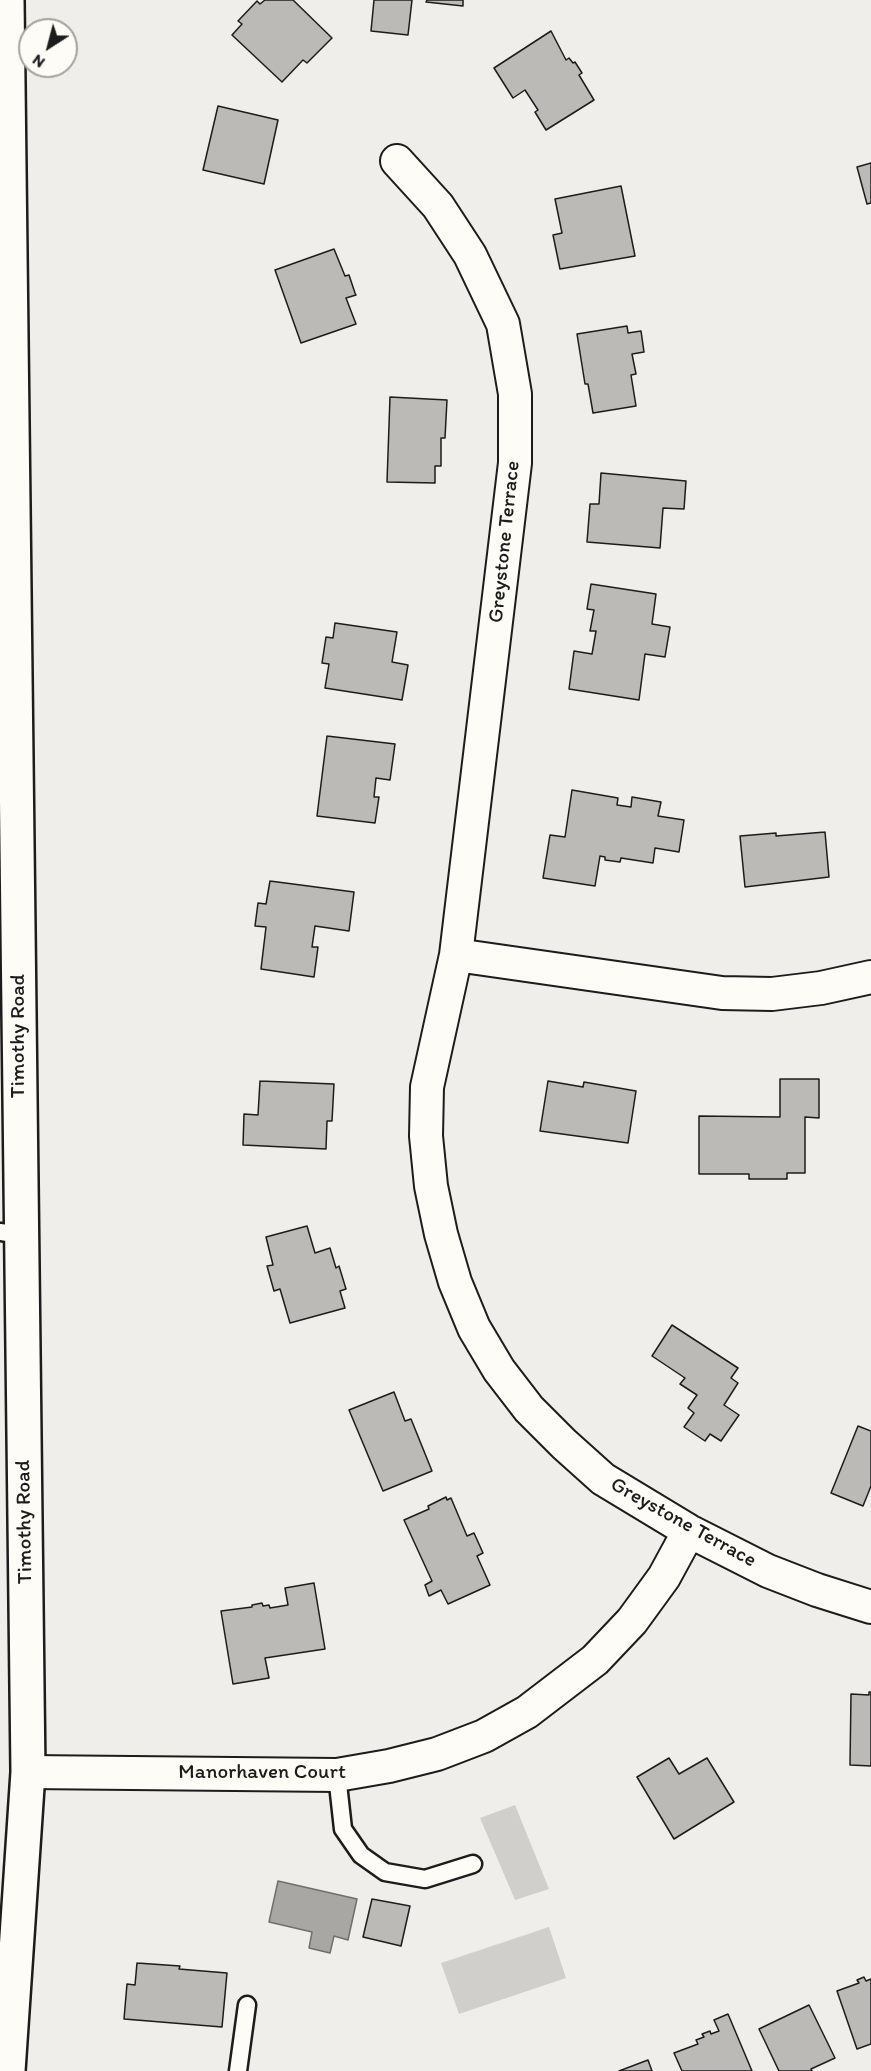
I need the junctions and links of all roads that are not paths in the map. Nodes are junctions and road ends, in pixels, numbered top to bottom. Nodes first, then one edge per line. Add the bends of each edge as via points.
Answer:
1 (7, 0) edge
2 (397, 161) dead end
3 (6, 304) edge
4 (7, 596) edge
5 (456, 955) junction
6 (871, 977) edge
7 (9, 1046) edge
8 (10, 1109) edge
9 (11, 1234) edge
10 (688, 1531) junction
11 (871, 1607) edge
12 (28, 1772) junction
13 (337, 1774) junction
14 (473, 1864) dead end
15 (247, 2005) dead end
16 (8, 2071) edge
17 (238, 2071) edge

1 - 3 main road, Timothy Road
2 - 5 street, Greystone Terrace via 438,206 470,255 502,324 515,394 515,463
3 - 4 main road, Timothy Road
4 - 7 main road, Timothy Road
5 - 6 street via 722,993 772,994
5 - 10 street, Greystone Terrace via 427,1087 426,1136 431,1186 455,1282 474,1328 529,1409 603,1479
7 - 8 main road, Timothy Road
8 - 9 main road, Timothy Road
9 - 12 main road, Timothy Road
10 - 11 street, Greystone Terrace via 768,1571
10 - 13 street, Manorhaven Court via 664,1577 632,1621 595,1660 527,1712 484,1736 437,1754
12 - 13 street, Manorhaven Court
12 - 16 main road, Timothy Road
13 - 14 lane via 343,1829 362,1855 385,1872 425,1879
15 - 17 lane

